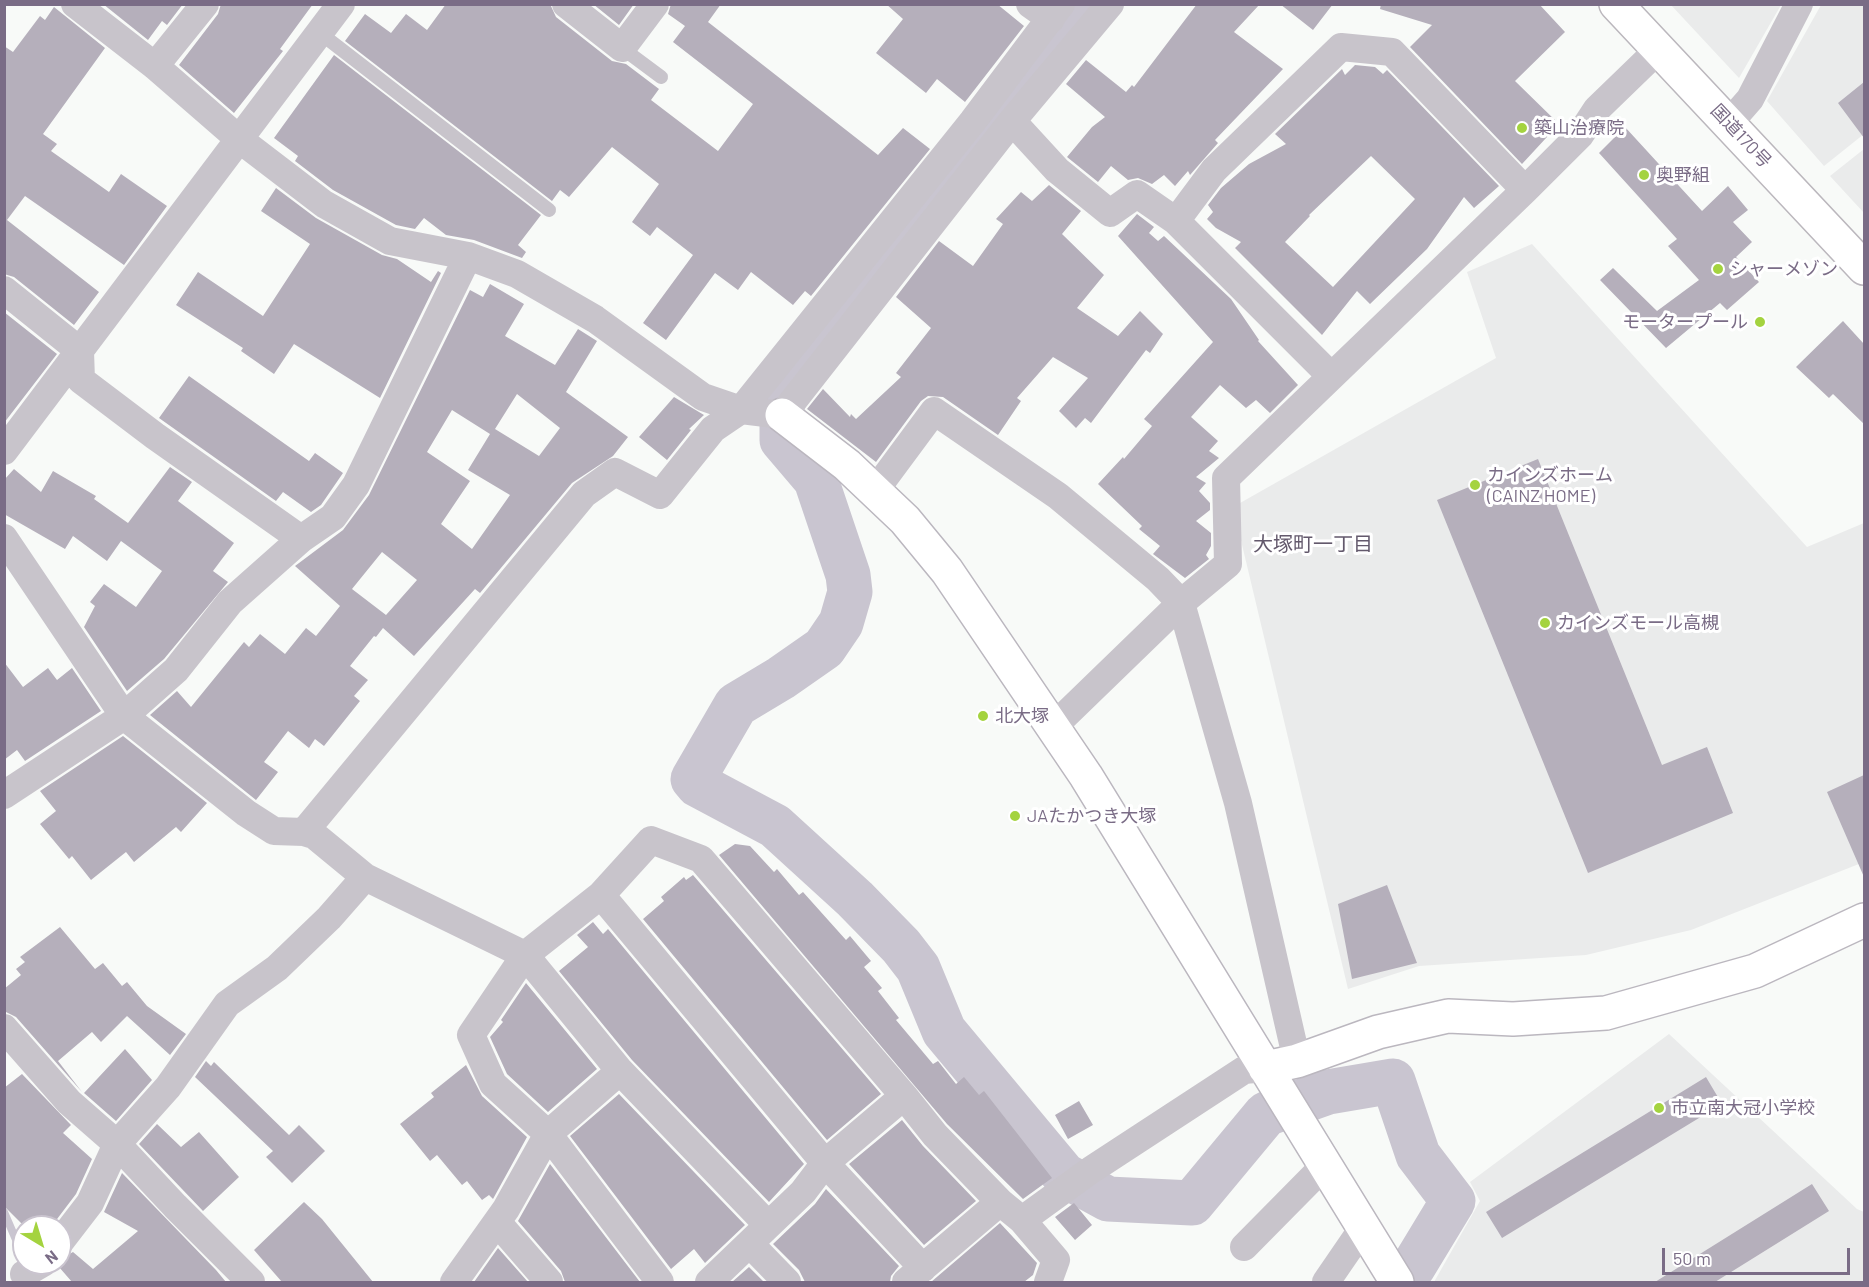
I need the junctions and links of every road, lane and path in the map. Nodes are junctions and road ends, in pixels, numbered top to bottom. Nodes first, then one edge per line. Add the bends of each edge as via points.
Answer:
1 (75, 4) edge
2 (205, 4) edge
3 (341, 4) edge
4 (566, 4) edge
5 (655, 4) edge
6 (1110, 4) edge
7 (1616, 4) edge
8 (1799, 4) edge
9 (1047, 9) edge
10 (320, 33) junction
11 (622, 48) junction
12 (1659, 49) junction
13 (155, 66) junction
14 (661, 77) dead end
15 (1012, 121) junction
16 (1729, 123) junction
17 (238, 139) junction
18 (1526, 190) junction
19 (549, 210) dead end
20 (1176, 220) junction
21 (468, 256) junction
22 (1864, 268) edge
23 (4, 290) edge
24 (80, 351) junction
25 (1331, 376) junction
26 (741, 410) junction
27 (782, 415) junction
28 (4, 451) edge
29 (874, 492) junction
30 (4, 538) edge
31 (301, 538) junction
32 (1181, 603) junction
33 (124, 716) junction
34 (1053, 727) junction
35 (4, 795) edge
36 (304, 832) junction
37 (365, 877) junction
38 (601, 895) junction
39 (1864, 921) edge
40 (525, 955) junction
41 (4, 1028) edge
42 (1297, 1061) junction
43 (1264, 1068) junction
44 (620, 1071) junction
45 (904, 1096) junction
46 (548, 1134) junction
47 (117, 1144) junction
48 (825, 1163) junction
49 (1324, 1166) junction
50 (999, 1202) junction
51 (1022, 1220) junction
52 (497, 1222) junction
53 (72, 1226) edge
54 (1363, 1228) junction
55 (759, 1235) junction
56 (1244, 1246) dead end
57 (915, 1275) edge
58 (251, 1282) edge
59 (454, 1282) edge
60 (549, 1282) edge
61 (660, 1282) edge
62 (709, 1282) edge
63 (787, 1282) edge
64 (1048, 1282) edge
65 (1326, 1282) edge
66 (1397, 1282) edge

1 - 13 street
2 - 13 street
3 - 10 street
4 - 11 street
5 - 11 street
6 - 15 street
7 - 12 main road, 国道170号
8 - 16 street via 1750,99
9 - 26 street via 973,121
10 - 17 street
10 - 19 lane
11 - 14 lane
12 - 16 main road, 国道170号
12 - 18 street via 1597,109 1580,135
13 - 17 street
15 - 20 street via 1057,170 1110,213 1137,194
15 - 27 street
16 - 22 main road, 国道170号
17 - 21 street via 324,204 390,242
17 - 24 street
18 - 20 street via 1392,52 1341,47 1214,170
18 - 25 street
20 - 25 street
21 - 26 street via 517,274 554,294 702,397
21 - 31 street via 356,485 333,517
23 - 24 street
24 - 28 street
24 - 31 street via 81,380
25 - 32 street via 1226,478 1228,564
26 - 27 street
26 - 36 street via 713,429 660,495 615,472 584,494
27 - 29 main road via 847,465
29 - 32 street via 934,411 1058,496 1158,579
29 - 34 main road via 904,520 946,571
30 - 33 street
31 - 33 street via 230,602 176,670
32 - 34 street
32 - 42 street via 1238,803
33 - 35 street
33 - 36 street via 246,813 274,831
34 - 43 main road
36 - 37 street via 314,835
37 - 40 street
37 - 47 street via 277,968 227,1004 168,1088
38 - 40 street
38 - 45 street via 651,840 701,859
38 - 48 street
39 - 42 main road via 1755,971 1606,1013 1513,1019 1448,1016 1378,1032
40 - 44 street
40 - 46 street via 471,1035 493,1084
41 - 47 street via 69,1102
42 - 43 main road
43 - 49 main road
43 - 51 street via 1244,1070
44 - 46 street
44 - 55 street
45 - 48 street
45 - 50 street via 934,1135
46 - 52 street
46 - 61 street
47 - 53 street via 90,1203
47 - 58 street
48 - 55 street via 803,1192
48 - 57 street
49 - 54 main road
49 - 56 street
50 - 51 street
50 - 57 street
51 - 64 street via 1056,1260
52 - 59 street
52 - 60 street
54 - 65 street
54 - 66 main road
55 - 62 street
55 - 63 street

